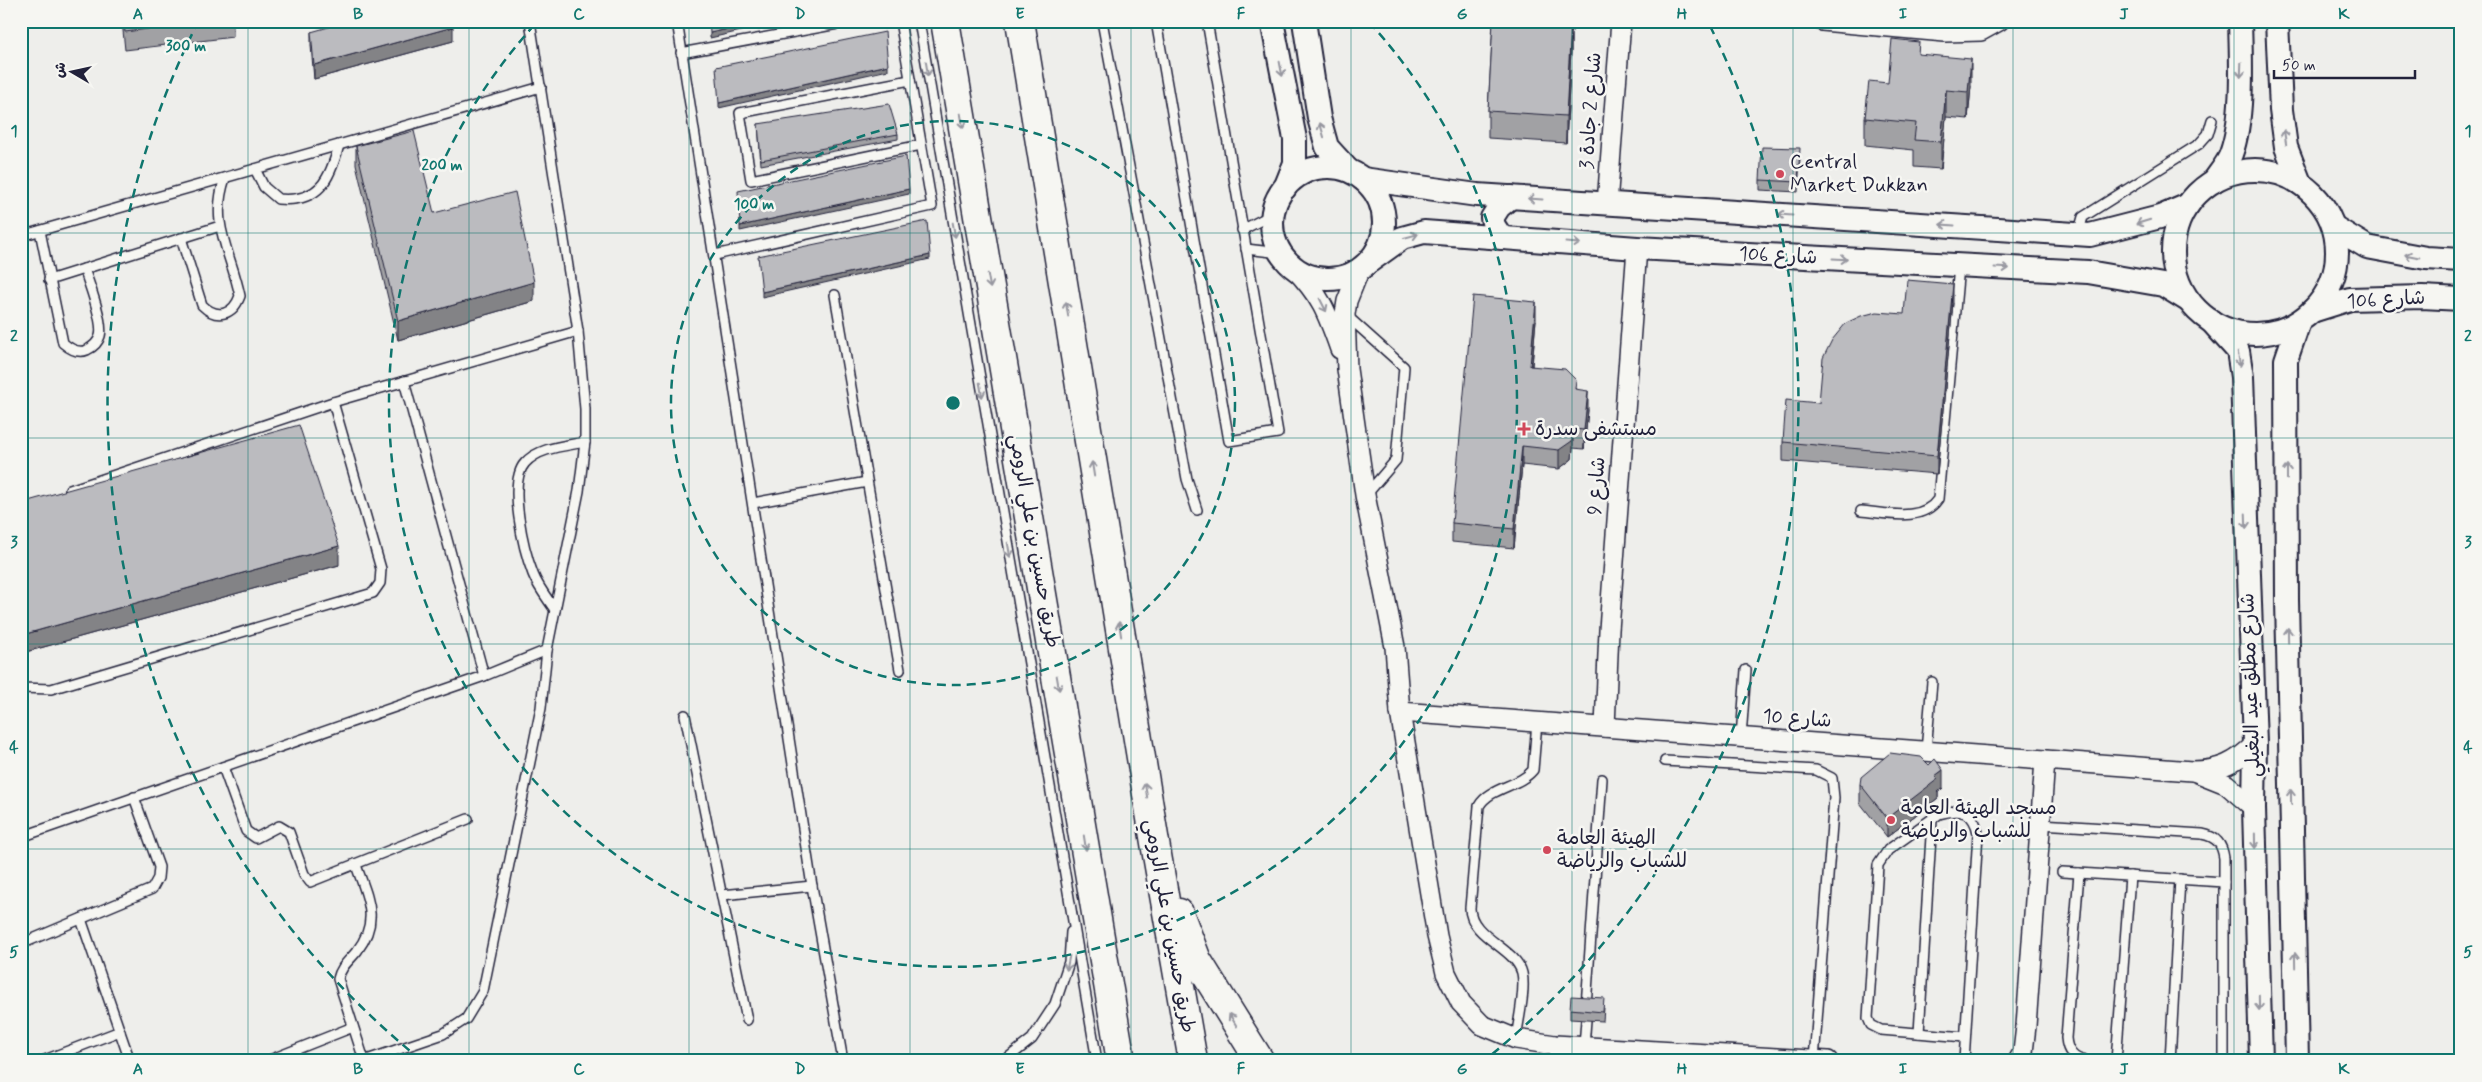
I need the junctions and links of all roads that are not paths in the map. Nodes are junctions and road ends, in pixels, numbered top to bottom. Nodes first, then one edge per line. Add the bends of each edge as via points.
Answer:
1 (530, 21) edge
2 (676, 21) edge
3 (854, 21) edge
4 (900, 21) edge
5 (919, 21) edge
6 (945, 21) edge
7 (1020, 21) edge
8 (1102, 21) edge
9 (1156, 21) edge
10 (1207, 21) edge
11 (1272, 21) edge
12 (1304, 21) edge
13 (1620, 21) edge
14 (1822, 21) edge
15 (1999, 21) edge
16 (2240, 21) edge
17 (2277, 21) edge
18 (681, 54) junction
19 (910, 80) junction
20 (541, 87) junction
21 (2212, 120) dead end
22 (338, 145) junction
23 (921, 145) junction
24 (255, 169) junction
25 (1356, 174) junction
26 (225, 178) junction
27 (2214, 181) junction
28 (2300, 183) junction
29 (1285, 188) junction
30 (1511, 197) junction
31 (1607, 204) junction
32 (2188, 205) junction
33 (1273, 214) junction
34 (220, 226) junction
35 (2334, 226) junction
36 (1242, 230) junction
37 (40, 231) junction
38 (2078, 234) junction
39 (21, 236) edge
40 (181, 238) junction
41 (1502, 238) junction
42 (1637, 248) junction
43 (1246, 250) junction
44 (715, 255) junction
45 (1287, 260) junction
46 (2461, 260) edge
47 (1364, 266) junction
48 (1959, 266) junction
49 (84, 269) junction
50 (49, 280) junction
51 (835, 295) dead end
52 (2461, 299) edge
53 (2189, 301) junction
54 (1345, 314) junction
55 (2305, 316) junction
56 (2210, 321) junction
57 (578, 331) junction
58 (1347, 369) junction
59 (404, 381) junction
60 (333, 402) junction
61 (585, 442) junction
62 (867, 482) junction
63 (64, 492) edge
64 (1365, 495) junction
65 (753, 504) junction
66 (1197, 510) dead end
67 (1861, 511) dead end
68 (555, 610) junction
69 (547, 650) junction
70 (900, 670) dead end
71 (1746, 670) dead end
72 (484, 676) junction
73 (1932, 682) dead end
74 (21, 688) edge
75 (1400, 712) junction
76 (685, 715) dead end
77 (1538, 722) junction
78 (1605, 727) junction
79 (1741, 737) junction
80 (2255, 744) junction
81 (1926, 752) junction
82 (2045, 760) junction
83 (1665, 761) dead end
84 (223, 767) junction
85 (2192, 771) junction
86 (1602, 779) dead end
87 (134, 797) junction
88 (2254, 808) junction
89 (468, 819) dead end
90 (1932, 820) junction
91 (2041, 824) junction
92 (21, 837) edge
93 (1156, 855) junction
94 (356, 865) junction
95 (2062, 872) dead end
96 (2079, 873) junction
97 (2130, 876) junction
98 (2180, 879) junction
99 (2224, 882) junction
100 (812, 886) junction
101 (722, 895) junction
102 (1071, 914) junction
103 (81, 919) junction
104 (21, 944) edge
105 (1586, 1006) edge
106 (748, 1020) dead end
107 (1586, 1020) edge
108 (353, 1027) junction
109 (120, 1031) junction
110 (1919, 1033) junction
111 (1965, 1037) junction
112 (1516, 1040) junction
113 (1584, 1046) junction
114 (1819, 1060) edge
115 (42, 1061) edge
116 (130, 1061) edge
117 (267, 1061) edge
118 (364, 1061) edge
119 (843, 1061) edge
120 (1004, 1061) edge
121 (1097, 1061) edge
122 (1121, 1061) edge
123 (1193, 1061) edge
124 (1260, 1061) edge
125 (1964, 1061) edge
126 (2018, 1061) edge
127 (2086, 1061) edge
128 (2116, 1061) edge
129 (2170, 1061) edge
130 (2224, 1061) edge
131 (2260, 1061) edge
132 (2297, 1061) edge

1 - 20 lane
2 - 18 lane
3 - 18 lane
4 - 19 lane
5 -> 102 lane
6 -> 122 highway, طريق حسين بن علي الرومي
93 -> 7 highway, طريق حسين بن علي الرومي
8 - 66 lane via 1187,479
9 - 43 lane via 1230,440 1278,433
10 - 36 lane
11 -> 29 street via 1295,139 1295,163
25 -> 12 street via 1327,147 1319,118
13 - 31 street, شارع 2 جادة 3
14 - 15 street via 1944,32 1981,31
16 -> 27 street via 2238,118 2231,154
28 -> 17 street via 2286,148
18 - 44 lane
19 - 23 lane
19 - 23 lane via 740,113 751,180
20 - 22 lane
20 - 57 lane
21 - 38 lane via 2208,134 2199,144 2083,217
22 - 24 lane
22 - 24 lane via 326,183 300,198 278,199 264,187
23 - 44 lane via 932,206
24 - 26 lane
25 - 29 street via 1331,167 1313,169 1297,176
25 - 30 street, شارع 106 via 1465,194
25 - 47 street via 1376,192 1383,209 1384,228 1380,245
26 - 34 lane via 218,204
26 - 37 lane
27 - 28 street via 2235,172 2258,169 2280,173
27 - 32 street
28 - 35 street via 2321,202
29 - 33 street
31 -> 30 street, شارع 106
30 - 41 street via 1492,218
38 -> 31 street, شارع 106
32 -> 38 street, شارع 106 via 2134,224
32 - 53 street via 2177,228 2174,253 2178,278
33 - 36 lane
33 - 45 street via 1273,234
34 - 40 lane
34 - 40 lane via 240,296 229,313 214,314 202,305
46 -> 35 street, شارع 106 via 2426,258 2366,247
35 - 55 street via 2335,272 2326,293
36 - 43 lane
37 - 39 lane
37 - 50 lane
40 - 49 lane
41 -> 42 street, شارع 106
47 -> 41 street, شارع 106 via 1402,238 1424,232
42 -> 48 street, شارع 106
42 - 78 street, شارع 9
43 - 45 lane
44 - 65 lane
45 - 47 street via 1308,276 1325,279 1343,278
45 -> 58 street via 1313,288 1324,306
47 - 54 street via 1347,301
48 -> 53 street, شارع 106 via 2088,272 2129,278 2163,285
48 - 67 lane via 1938,499 1932,507 1915,514
49 - 50 lane
49 - 50 lane via 100,324 100,336 95,346 84,352 72,350 63,343
51 - 62 lane
52 - 55 street, شارع 106 via 2350,299
53 - 56 street
54 - 58 street
54 - 64 lane via 1404,367 1396,460
55 - 56 street via 2278,331 2254,334 2232,331
132 -> 55 street, شارع مطلق عيد البغيلي via 2287,600 2286,360
56 -> 80 street, شارع مطلق عيد البغيلي via 2238,351 2242,377
57 - 59 lane
57 - 61 lane
58 - 64 street
59 - 60 lane
59 - 72 lane
60 - 63 lane
60 - 74 lane via 381,569 380,583 373,593 51,689
61 - 68 lane via 579,491
61 - 68 lane via 531,457 516,482 529,562 540,588
62 - 65 lane
62 - 70 lane
64 - 75 street via 1395,647
65 - 100 lane
68 - 69 lane
69 - 72 lane
69 - 118 lane via 541,708 484,991 466,1019 443,1034
71 - 79 lane
72 - 84 lane
73 - 81 lane
75 - 77 street, شارع 10
75 - 112 street via 1446,973 1461,1003 1482,1025
76 - 101 lane
77 - 78 street, شارع 10
77 - 112 lane via 1533,770 1486,798 1479,806 1470,908 1474,924 1522,971
78 - 79 street, شارع 10
79 - 81 street, شارع 10
80 - 85 street, شارع 10 via 2227,766 2210,771
80 - 88 street, شارع مطلق عيد البغيلي
81 - 82 street, شارع 10
82 - 85 street, شارع 10
82 - 91 street
83 - 114 lane via 1816,770 1832,778 1834,798
84 - 87 lane
84 - 94 lane via 246,831 256,838 278,826 289,832 310,882
85 - 88 street, شارع 10 via 2226,784
86 - 105 lane
87 - 92 lane
87 - 103 lane via 159,867 158,878 152,889
88 -> 131 street, شارع مطلق عيد البغيلي
89 - 94 lane
90 - 110 lane
90 - 110 lane via 1888,850 1878,865 1868,1018 1871,1025 1881,1030
90 - 111 lane via 1947,812 1965,814 1976,821 1978,834
91 - 99 lane via 2211,836 2223,849
91 - 126 street via 2026,1026 2023,1052
93 - 123 highway, طريق حسين بن علي الرومي
124 -> 93 highway via 1198,960
94 - 108 lane via 372,919 367,937 340,969 338,979
95 - 96 lane
96 - 97 lane
96 - 127 lane via 2066,1038 2070,1053
97 - 98 lane
97 - 128 lane
98 - 99 lane
98 - 129 lane
99 - 130 lane
100 - 101 lane
100 - 119 lane
101 - 106 lane
102 -> 120 lane via 1069,962 1055,1004 1032,1039
102 - 121 lane
103 - 104 lane
103 - 109 lane
107 - 113 lane
108 - 117 lane
108 - 118 lane
109 - 115 lane
109 - 116 lane
110 - 111 lane
111 - 125 lane
112 - 113 street
113 - 114 street

